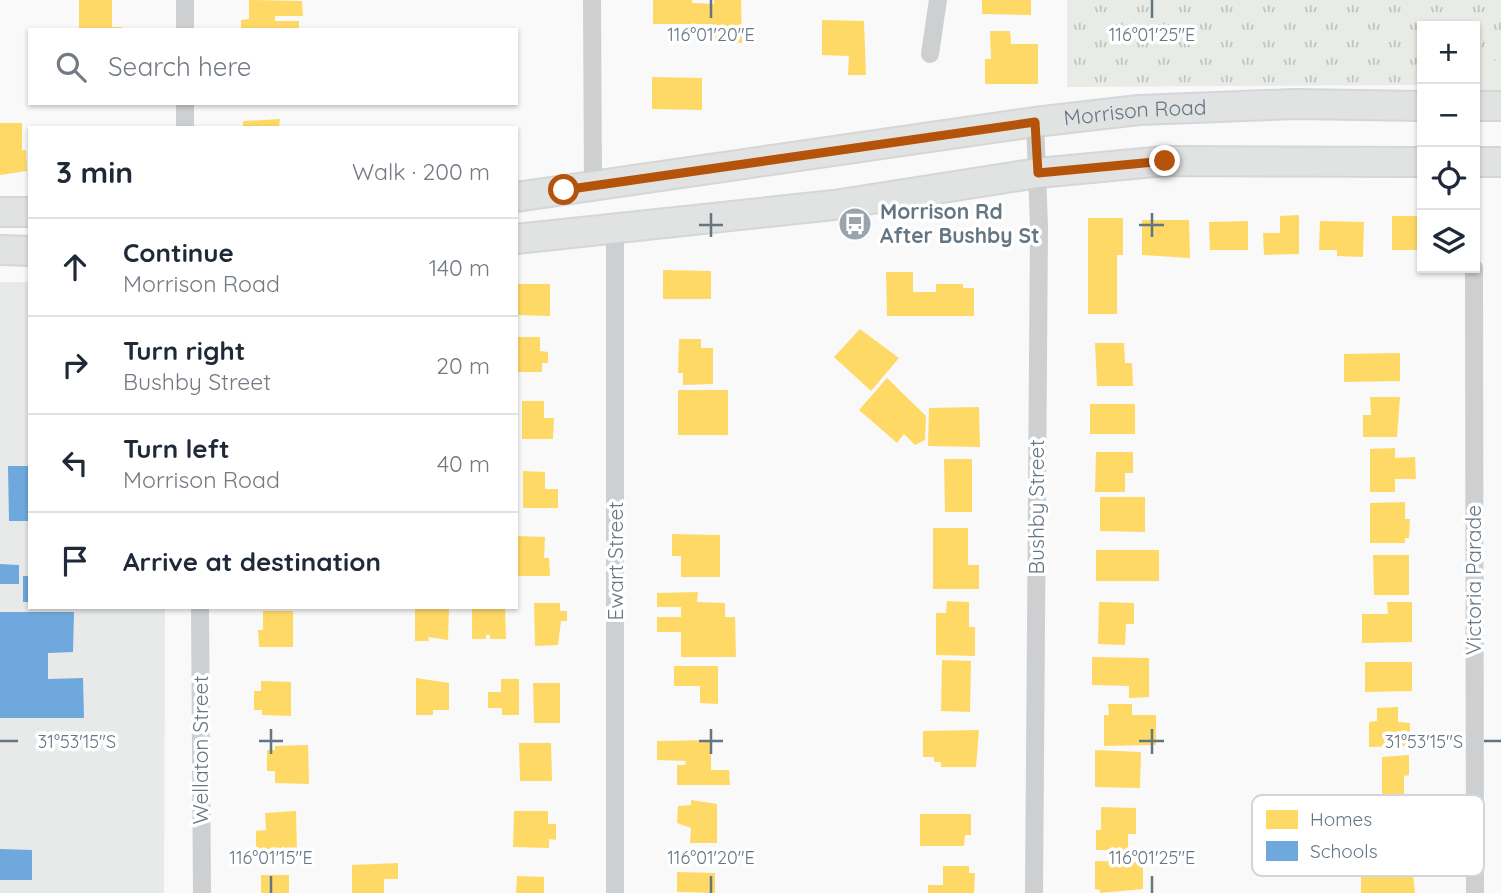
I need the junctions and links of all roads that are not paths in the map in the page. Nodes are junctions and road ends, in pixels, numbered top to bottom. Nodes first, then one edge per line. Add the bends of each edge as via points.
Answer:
1 (185, 0) edge
2 (593, 0) edge
3 (938, 0) edge
4 (185, 28) edge
5 (930, 54) dead end
6 (185, 105) edge
7 (1417, 106) edge
8 (1480, 106) edge
9 (1501, 106) edge
10 (1035, 122) junction
11 (185, 126) edge
12 (1417, 162) edge
13 (1480, 162) edge
14 (1501, 162) edge
15 (1038, 173) junction
16 (593, 186) junction
17 (518, 197) edge
18 (0, 212) edge
19 (28, 212) edge
20 (615, 229) junction
21 (518, 239) edge
22 (0, 250) edge
23 (28, 251) edge
24 (1474, 273) edge
25 (200, 609) edge
26 (1475, 795) edge
27 (202, 893) edge
28 (615, 893) edge
29 (1034, 893) edge

1 - 4 street
2 - 16 street
3 - 5 street
6 - 11 street
7 - 10 main road, Morrison Road via 1295,104 1139,110
8 - 9 main road
10 - 15 street, Bushby Street
10 - 16 main road, Morrison Road
12 - 15 main road via 1165,161
13 - 14 main road
15 - 20 main road via 834,205
15 - 29 street, Bushby Street
16 - 17 main road, Morrison Road
18 - 19 main road
20 - 21 main road
20 - 28 street, Ewart Street
22 - 23 main road
24 - 26 street, Victoria Parade
25 - 27 street, Wellaton Street

